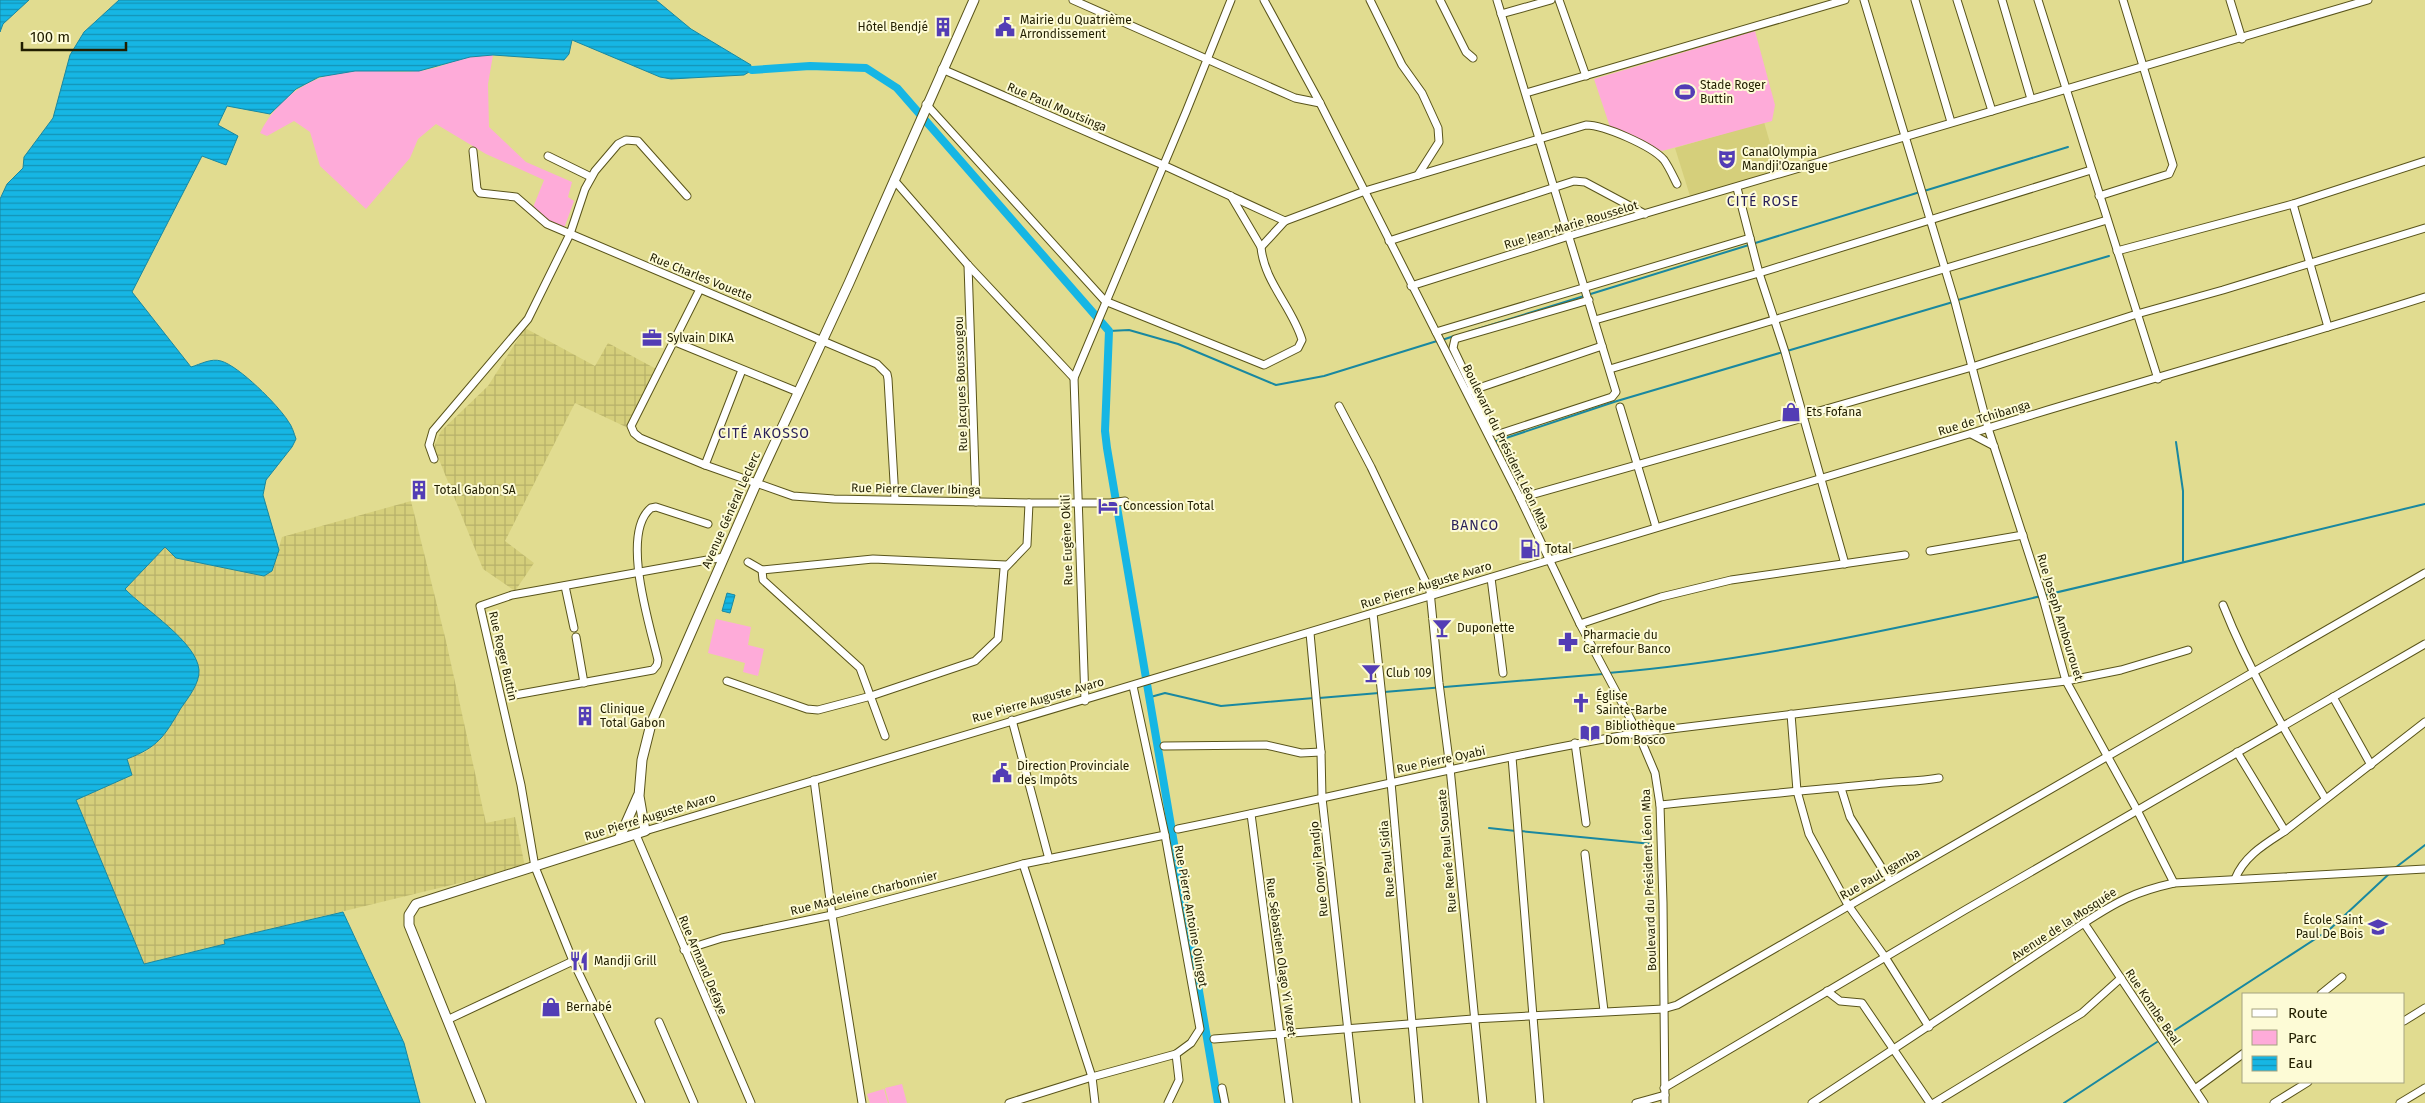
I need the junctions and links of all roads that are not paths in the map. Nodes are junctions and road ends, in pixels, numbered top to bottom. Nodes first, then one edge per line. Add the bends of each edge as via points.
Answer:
1 (974, 0) edge
2 (1073, 0) edge
3 (1231, 0) edge
4 (1264, 0) edge
5 (1370, 0) edge
6 (1440, 0) edge
7 (1497, 0) edge
8 (1551, 0) edge
9 (1559, 0) edge
10 (1845, 0) edge
11 (1864, 0) edge
12 (1915, 0) edge
13 (1957, 0) edge
14 (2002, 0) edge
15 (2038, 0) edge
16 (2123, 0) edge
17 (2230, 0) edge
18 (2368, 0) edge
19 (1501, 14) junction
20 (2242, 39) junction
21 (1473, 58) dead end
22 (1207, 60) junction
23 (2143, 67) junction
24 (942, 69) junction
25 (1586, 76) junction
26 (2065, 89) junction
27 (1526, 93) junction
28 (2032, 99) junction
29 (1320, 104) junction
30 (925, 106) junction
31 (1992, 111) junction
32 (1950, 122) junction
33 (1905, 136) junction
34 (1540, 139) junction
35 (473, 151) dead end
36 (548, 156) dead end
37 (2425, 161) edge
38 (1163, 165) junction
39 (2091, 170) junction
40 (1418, 175) junction
41 (591, 177) junction
42 (894, 180) junction
43 (1677, 184) dead end
44 (1554, 187) junction
45 (1738, 188) junction
46 (1365, 191) junction
47 (687, 196) dead end
48 (1231, 196) junction
49 (2100, 196) junction
50 (2292, 204) junction
51 (1645, 214) junction
52 (1930, 220) junction
53 (2107, 220) junction
54 (1285, 221) junction
55 (2425, 228) edge
56 (570, 234) junction
57 (1569, 236) junction
58 (1389, 241) junction
59 (1751, 241) junction
60 (1261, 247) junction
61 (2117, 251) junction
62 (2310, 263) junction
63 (968, 265) junction
64 (1944, 268) junction
65 (1759, 273) junction
66 (1411, 286) junction
67 (700, 289) junction
68 (1588, 293) junction
69 (2425, 297) edge
70 (1106, 301) junction
71 (2137, 314) junction
72 (1595, 320) junction
73 (1773, 320) junction
74 (2328, 327) junction
75 (1436, 333) junction
76 (824, 340) junction
77 (673, 341) junction
78 (1602, 346) junction
79 (1972, 367) junction
80 (1610, 369) junction
81 (742, 370) junction
82 (1074, 378) junction
83 (2158, 379) junction
84 (1474, 390) junction
85 (798, 392) junction
86 (1466, 392) junction
87 (1339, 406) dead end
88 (1620, 408) dead end
89 (1803, 417) junction
90 (1988, 428) junction
91 (1970, 434) junction
92 (1995, 446) junction
93 (434, 459) dead end
94 (705, 465) junction
95 (1638, 466) junction
96 (1821, 481) junction
97 (756, 484) junction
98 (1520, 498) junction
99 (895, 499) junction
100 (1125, 501) dead end
101 (976, 502) junction
102 (1029, 503) junction
103 (1077, 503) junction
104 (708, 524) dead end
105 (1656, 528) junction
106 (2023, 535) junction
107 (1930, 551) dead end
108 (1905, 555) dead end
109 (724, 557) junction
110 (1548, 560) junction
111 (748, 562) dead end
112 (1845, 564) junction
113 (1006, 565) junction
114 (762, 570) junction
115 (638, 571) junction
116 (2425, 573) edge
117 (1491, 578) junction
118 (565, 586) junction
119 (1431, 597) junction
120 (2223, 605) dead end
121 (1373, 614) junction
122 (1580, 624) junction
123 (574, 628) dead end
124 (1310, 633) junction
125 (576, 637) dead end
126 (2425, 644) edge
127 (2188, 650) dead end
128 (2254, 671) junction
129 (1503, 673) dead end
130 (728, 680) dead end
131 (2066, 682) junction
132 (584, 683) junction
133 (1137, 685) junction
134 (515, 695) dead end
135 (871, 696) junction
136 (2333, 697) junction
137 (1085, 701) junction
138 (1791, 714) junction
139 (1012, 720) junction
140 (2425, 722) edge
141 (2284, 726) junction
142 (1638, 733) junction
143 (885, 736) dead end
144 (1575, 743) junction
145 (1164, 746) dead end
146 (1321, 752) junction
147 (2237, 752) junction
148 (2106, 756) junction
149 (1512, 757) junction
150 (2371, 765) junction
151 (1450, 768) junction
152 (1939, 778) dead end
153 (814, 780) junction
154 (1391, 782) junction
155 (1841, 788) junction
156 (1797, 791) junction
157 (639, 796) junction
158 (1322, 798) junction
159 (2325, 798) junction
160 (1660, 805) junction
161 (2137, 810) junction
162 (1251, 814) junction
163 (1586, 823) dead end
164 (1178, 829) dead end
165 (2285, 831) junction
166 (640, 833) junction
167 (1165, 835) junction
168 (619, 840) junction
169 (1585, 854) dead end
170 (1049, 859) junction
171 (1023, 864) junction
172 (535, 867) junction
173 (2425, 869) edge
174 (2235, 879) junction
175 (1890, 881) junction
176 (2174, 883) junction
177 (1848, 905) junction
178 (832, 915) junction
179 (2084, 923) junction
180 (684, 950) junction
181 (1885, 957) junction
182 (573, 961) junction
183 (2342, 977) dead end
184 (2121, 978) junction
185 (1827, 991) junction
186 (2322, 993) edge
187 (2425, 1008) edge
188 (1663, 1009) junction
189 (1604, 1011) junction
190 (1533, 1016) junction
191 (1473, 1019) junction
192 (447, 1020) junction
193 (2405, 1020) edge
194 (659, 1022) dead end
195 (1411, 1024) junction
196 (1929, 1027) junction
197 (1348, 1029) junction
198 (1280, 1033) junction
199 (1214, 1039) dead end
200 (1894, 1050) junction
201 (1176, 1054) junction
202 (2242, 1054) edge
203 (1092, 1077) junction
204 (2306, 1083) edge
205 (1222, 1088) dead end
206 (2425, 1088) edge
207 (2195, 1089) junction
208 (1664, 1091) junction
209 (1040, 1094) junction
210 (481, 1103) edge
211 (641, 1103) edge
212 (694, 1103) edge
213 (751, 1103) edge
214 (862, 1103) edge
215 (1009, 1103) edge
216 (1041, 1103) edge
217 (1095, 1103) edge
218 (1168, 1103) edge
219 (1225, 1103) edge
220 (1289, 1103) edge
221 (1356, 1103) edge
222 (1419, 1103) edge
223 (1482, 1103) edge
224 (1540, 1103) edge
225 (1636, 1103) edge
226 (1665, 1103) edge
227 (1812, 1103) edge
228 (1930, 1103) edge
229 (1934, 1103) edge
230 (2204, 1103) edge
231 (2274, 1103) edge
232 (2400, 1103) edge

1 - 24 main road, Avenue Général Leclerc
2 - 22 street
3 - 22 street
4 - 29 street, Boulevard du Président Léon Mba
5 - 40 street via 1438,128 1439,142
6 - 21 street via 1466,52
7 - 19 street
8 - 19 street
9 - 25 street
10 - 25 street
11 - 33 street, Rue Joseph Ambourouet
12 - 32 street
13 - 31 street
14 - 28 street
15 - 26 street
16 - 23 street
17 - 20 street
18 - 20 street, Rue Jean-Marie Rousselot
19 - 27 street
20 - 23 street, Rue Jean-Marie Rousselot
22 - 29 street via 1295,98
22 - 38 street
23 - 26 street, Rue Jean-Marie Rousselot
23 - 49 street via 2174,165 2172,171
24 - 30 main road, Avenue Général Leclerc
24 - 38 street, Rue Paul Moutsinga
25 - 27 street
26 - 28 street, Rue Jean-Marie Rousselot
26 - 39 street
27 - 34 street
28 - 31 street, Rue Jean-Marie Rousselot
29 - 46 street, Boulevard du Président Léon Mba
30 - 42 main road, Avenue Général Leclerc
30 - 70 street
31 - 32 street, Rue Jean-Marie Rousselot
32 - 33 street, Rue Jean-Marie Rousselot
33 - 45 street, Rue Jean-Marie Rousselot
33 - 52 street, Rue Joseph Ambourouet
34 - 40 street
34 - 43 street via 1586,125 1602,127 1659,156
34 - 44 street
35 - 56 street, Rue Charles Vouette via 480,193 516,197 547,224
36 - 41 street
37 - 50 street
38 - 48 street, Rue Paul Moutsinga
38 - 70 street
39 - 49 street
39 - 52 street
40 - 46 street
41 - 47 street via 618,144 626,140 638,142
41 - 56 street
42 - 63 street
42 - 76 main road, Avenue Général Leclerc
44 - 51 street via 1582,181
44 - 57 street
44 - 58 street
45 - 51 street, Rue Jean-Marie Rousselot
45 - 59 street
46 - 54 street
46 - 58 street, Boulevard du Président Léon Mba
48 - 54 street, Rue Paul Moutsinga
48 - 60 street
49 - 53 street
50 - 61 street
50 - 62 street
51 - 57 street, Rue Jean-Marie Rousselot
52 - 64 street, Rue Joseph Ambourouet
52 - 65 street
53 - 61 street
53 - 64 street
54 - 60 street
55 - 62 street
56 - 67 street, Rue Charles Vouette
56 - 93 street via 528,319 433,431 429,444
57 - 66 street, Rue Jean-Marie Rousselot
57 - 68 street
58 - 66 street, Boulevard du Président Léon Mba
59 - 65 street
59 - 68 street
60 - 70 street via 1276,290 1302,340 1298,348 1268,364 1260,364
61 - 71 street
62 - 71 street
62 - 74 street
63 - 82 street
63 - 101 street, Rue Jacques Boussougou
64 - 73 street
64 - 79 street, Rue Joseph Ambourouet
65 - 72 street
65 - 73 street
66 - 75 street, Boulevard du Président Léon Mba
67 - 76 street, Rue Charles Vouette
67 - 77 street
68 - 72 street
68 - 75 street
68 - 84 street via 1455,340 1453,348
69 - 74 street, Rue de Tchibanga
70 - 82 street
71 - 79 street
71 - 83 street
72 - 78 street
73 - 80 street
73 - 89 street
74 - 83 street, Rue de Tchibanga
75 - 86 street, Boulevard du Président Léon Mba
76 - 85 main road, Avenue Général Leclerc
76 - 99 street, Rue Charles Vouette via 877,364 887,374
77 - 81 street
77 - 94 street, Rue Pierre Claver Ibinga via 631,426 640,438
78 - 80 street
78 - 84 street
79 - 89 street
79 - 90 street, Rue Joseph Ambourouet
80 - 84 street via 1616,388 1612,397 1499,434 1491,430
81 - 85 street
81 - 94 street
82 - 103 street, Rue Eugène Okili
83 - 90 street, Rue de Tchibanga
84 - 86 street
85 - 97 main road, Avenue Général Leclerc
86 - 98 street, Boulevard du Président Léon Mba
87 - 119 street, Rue René Paul Sousate via 1420,568
88 - 95 street
89 - 95 street
89 - 96 street
90 - 91 street, Rue de Tchibanga
90 - 92 street, Rue Joseph Ambourouet
91 - 92 street
91 - 96 street, Rue de Tchibanga
92 - 106 street, Rue Joseph Ambourouet
94 - 97 street, Rue Pierre Claver Ibinga
95 - 98 street
95 - 105 street
96 - 105 street, Rue de Tchibanga
96 - 112 street
97 - 99 street, Rue Pierre Claver Ibinga via 793,496
97 - 109 main road, Avenue Général Leclerc
98 - 110 street, Boulevard du Président Léon Mba
99 - 101 street, Rue Pierre Claver Ibinga
100 - 103 street, Rue Pierre Claver Ibinga
101 - 102 street, Rue Pierre Claver Ibinga
102 - 103 street, Rue Pierre Claver Ibinga
102 - 113 street via 1027,545
103 - 137 street, Rue Eugène Okili
104 - 115 street via 664,508 651,508 638,539
105 - 110 street, Rue de Tchibanga
106 - 107 street
106 - 131 street, Rue Joseph Ambourouet
108 - 112 street
109 - 115 street, Rue Roger Buttin
109 - 157 main road, Avenue Général Leclerc via 652,724 642,760
110 - 117 street, Rue Pierre Auguste Avaro
110 - 122 street, Boulevard du Président Léon Mba
111 - 114 street
112 - 122 street via 1731,580 1661,597
113 - 114 street via 873,559
113 - 135 street via 998,639 986,652 975,661
114 - 135 street via 763,580 860,668
115 - 118 street, Rue Roger Buttin
115 - 132 street via 657,665 653,670
116 - 128 street, Rue Paul Igamba
117 - 119 street, Rue Pierre Auguste Avaro
117 - 129 street
118 - 123 street
118 - 172 street, Rue Roger Buttin via 512,595 480,606 521,785
119 - 121 street, Rue Pierre Auguste Avaro
119 - 151 street, Rue René Paul Sousate
120 - 128 street
121 - 124 street, Rue Pierre Auguste Avaro
121 - 154 street, Rue Paul Sidia
122 - 142 street, Boulevard du Président Léon Mba
124 - 133 street, Rue Pierre Auguste Avaro
124 - 146 street, Rue Onoyi Pandjo
125 - 132 street
126 - 136 street
127 - 131 street, Rue Pierre Oyabi
128 - 141 street
128 - 148 street, Rue Paul Igamba
130 - 135 street via 807,709 818,710
131 - 138 street, Rue Pierre Oyabi
131 - 148 street, Rue Joseph Ambourouet
132 - 134 street
133 - 137 street, Rue Pierre Auguste Avaro
133 - 167 street, Rue Pierre Antoine Olingot
135 - 143 street
136 - 141 street
136 - 150 street
137 - 139 street, Rue Pierre Auguste Avaro
138 - 142 street, Rue Pierre Oyabi
138 - 156 street
139 - 153 street, Rue Pierre Auguste Avaro
139 - 170 street
140 - 150 street
141 - 147 street
141 - 159 street
142 - 144 street, Rue Pierre Oyabi
142 - 160 street, Boulevard du Président Léon Mba via 1655,773
144 - 149 street, Rue Pierre Oyabi
144 - 163 street
145 - 146 street via 1266,745 1301,753
146 - 158 street, Rue Onoyi Pandjo
147 - 161 street
147 - 165 street
148 - 161 street, Rue Joseph Ambourouet
148 - 175 street, Rue Paul Igamba via 2068,781
149 - 151 street, Rue Pierre Oyabi
149 - 190 street
150 - 159 street
151 - 154 street, Rue Pierre Oyabi
151 - 191 street, Rue René Paul Sousate
152 - 155 street
153 - 166 street, Rue Pierre Auguste Avaro
153 - 178 street
154 - 158 street, Rue Pierre Oyabi
154 - 195 street, Rue Paul Sidia
155 - 156 street
155 - 175 street via 1850,817
156 - 160 street
156 - 177 street via 1809,834
157 - 166 main road
157 - 168 main road
158 - 162 street, Rue Pierre Oyabi
158 - 197 street, Rue Onoyi Pandjo
159 - 165 street
160 - 188 street, Boulevard du Président Léon Mba
161 - 176 street, Rue Joseph Ambourouet
161 - 181 street
162 - 164 street, Rue Pierre Oyabi
162 - 198 street, Rue Sébastien Olago Yi Wezet
165 - 174 street via 2246,860
166 - 168 main road, Rue Pierre Auguste Avaro
166 - 180 street, Rue Armand Defaye
167 - 170 street, Rue Madeleine Charbonnier
167 - 201 street, Rue Pierre Antoine Olingot via 1200,1029 1192,1043
168 - 172 main road, Rue Pierre Auguste Avaro
169 - 189 street
170 - 171 street, Rue Madeleine Charbonnier
171 - 178 street, Rue Madeleine Charbonnier
171 - 203 street
172 - 182 street
172 - 192 main road, Rue Pierre Auguste Avaro via 416,904 409,915 409,925
173 - 174 street, Avenue de la Mosquée
174 - 176 street, Avenue de la Mosquée
175 - 177 street, Rue Paul Igamba
176 - 179 street, Avenue de la Mosquée via 2141,890
177 - 181 street
177 - 188 street, Rue Paul Igamba via 1677,1005
178 - 180 street, Rue Madeleine Charbonnier via 722,938
178 - 214 street
179 - 184 street, Rue Kombe Beal
179 - 196 street, Avenue de la Mosquée
180 - 213 street, Rue Armand Defaye
181 - 185 street
181 - 196 street
182 - 192 street
182 - 211 street
183 - 186 street
184 - 207 street, Rue Kombe Beal
184 - 229 street via 2082,1013
185 - 200 street via 1840,1001 1862,1003
185 - 208 street
187 - 193 street
188 - 189 street
188 - 208 street, Boulevard du Président Léon Mba
189 - 190 street
190 - 191 street
190 - 224 street
191 - 195 street
191 - 223 street, Rue René Paul Sousate
192 - 210 main road
194 - 212 street
195 - 197 street
195 - 222 street, Rue Paul Sidia
196 - 200 street, Avenue de la Mosquée
197 - 198 street
197 - 221 street, Rue Onoyi Pandjo
198 - 199 street
198 - 220 street, Rue Sébastien Olago Yi Wezet
200 - 227 street, Avenue de la Mosquée
200 - 228 street
201 - 203 street, Rue Pierre Antoine Olingot
201 - 218 street via 1180,1080
202 - 207 street
203 - 209 street, Rue Pierre Antoine Olingot
203 - 217 street
204 - 231 street
205 - 219 street
206 - 232 street
207 - 230 street, Rue Kombe Beal
208 - 225 street
208 - 226 street, Boulevard du Président Léon Mba
209 - 215 street, Rue Pierre Antoine Olingot
209 - 216 street

